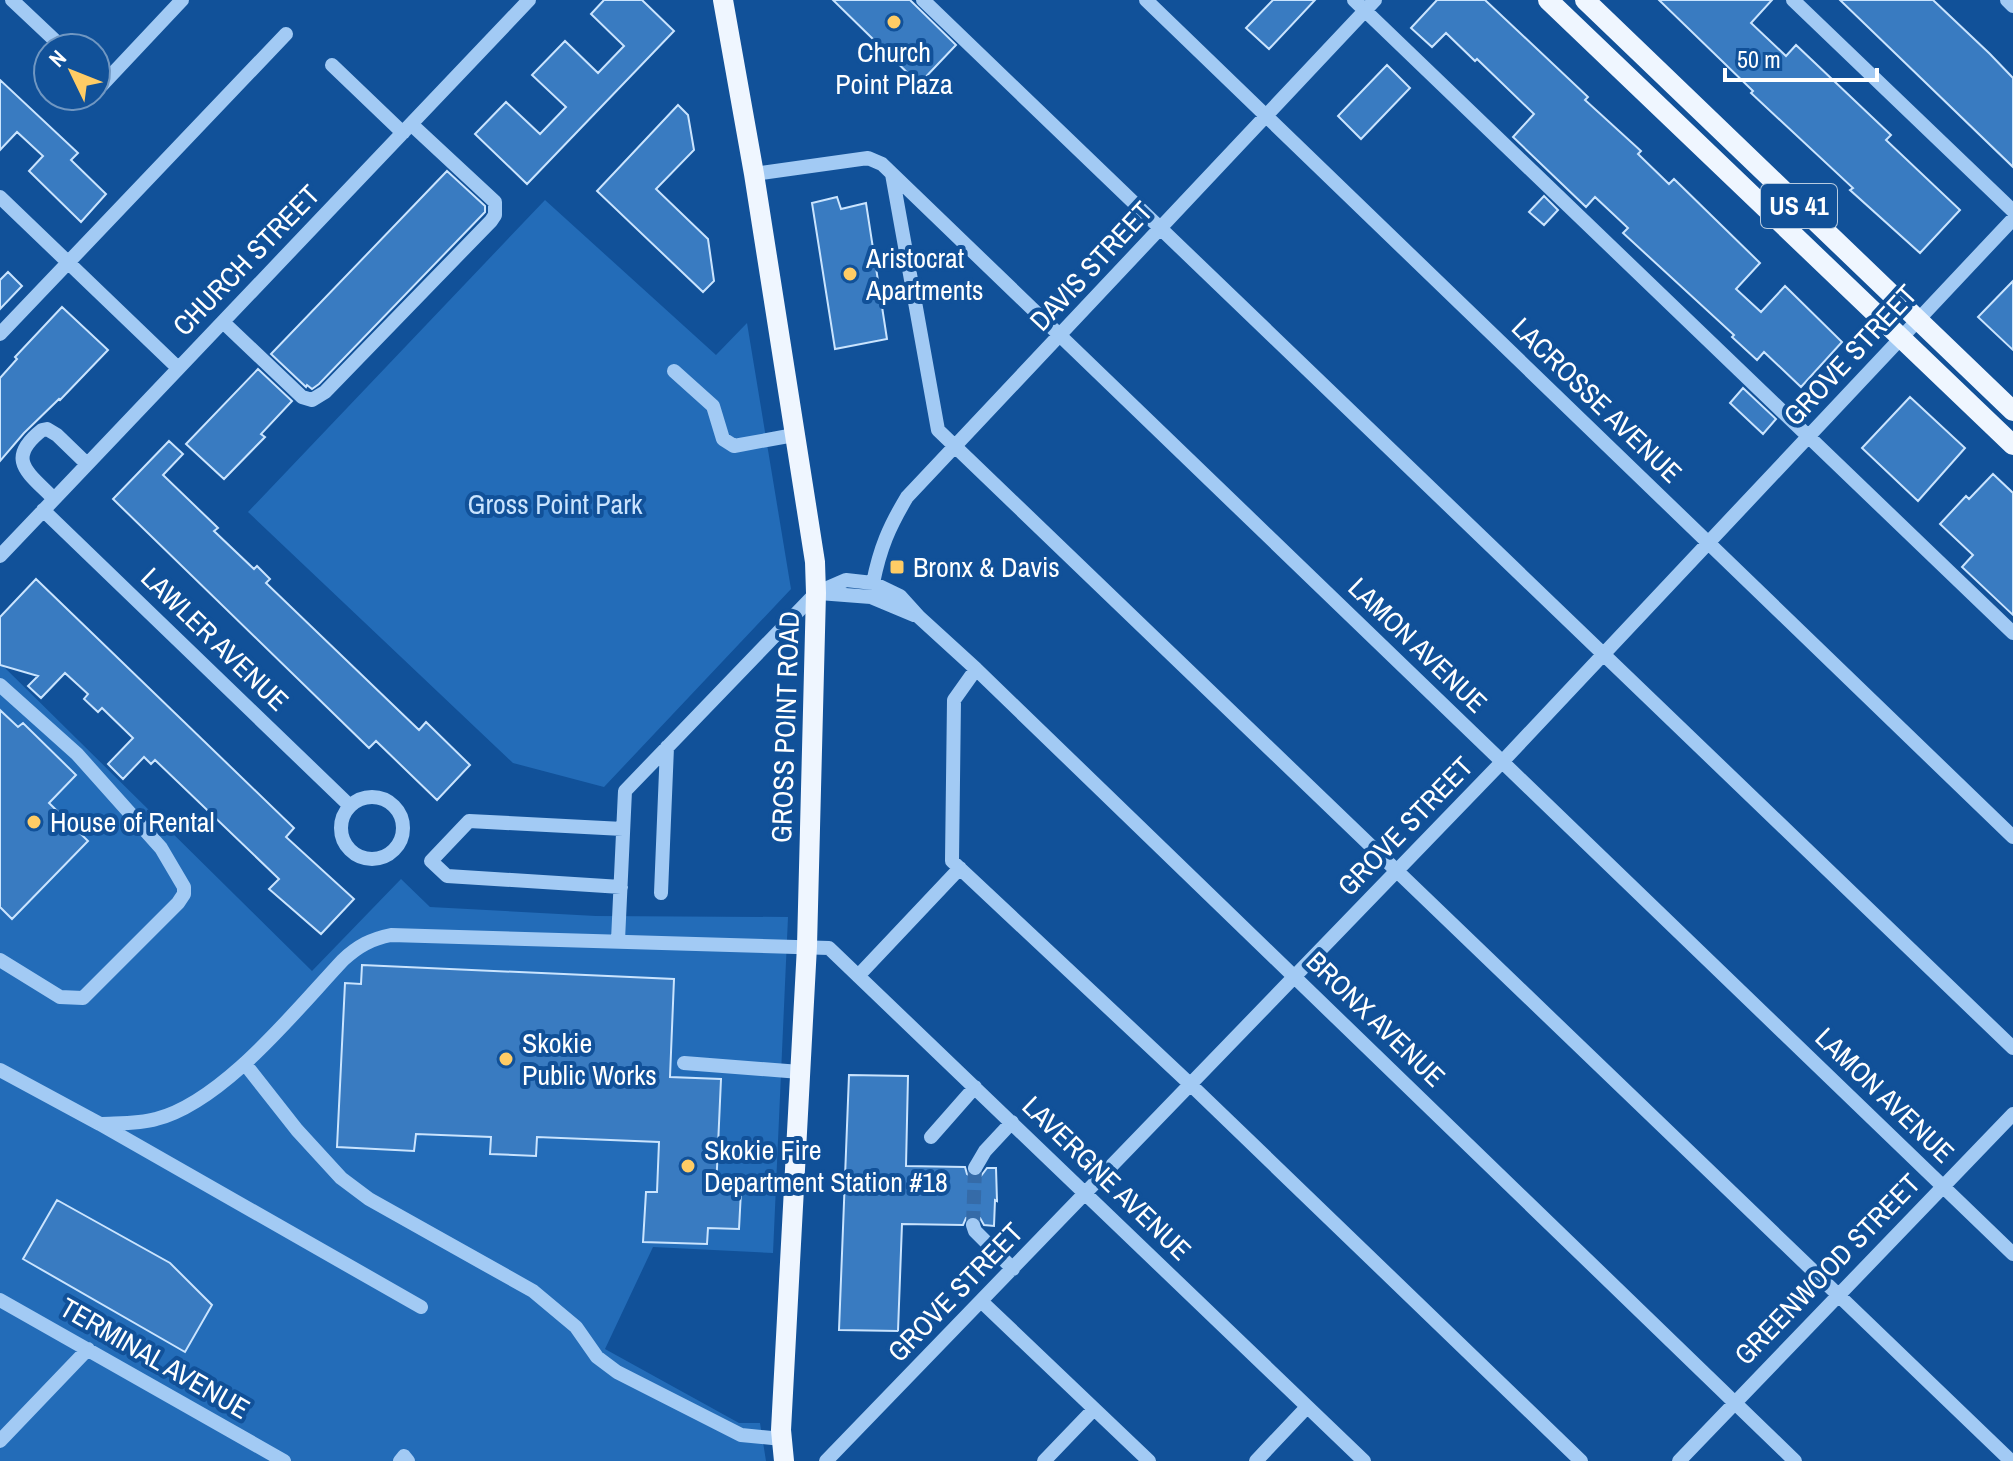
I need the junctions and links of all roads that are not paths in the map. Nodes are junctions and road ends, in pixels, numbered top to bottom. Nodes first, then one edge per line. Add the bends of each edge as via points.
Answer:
1 (12, 0) edge
2 (182, 0) edge
3 (529, 0) edge
4 (723, 0) edge
5 (923, 0) edge
6 (1146, 0) edge
7 (1548, 0) edge
8 (1585, 0) edge
9 (1793, 0) edge
10 (2007, 0) edge
11 (1365, 4) edge
12 (2013, 6) edge
13 (46, 32) edge
14 (286, 34) dead end
15 (332, 65) dead end
16 (112, 74) edge
17 (1266, 116) junction
18 (407, 128) junction
19 (754, 174) junction
20 (892, 174) junction
21 (0, 197) edge
22 (2013, 211) edge
23 (2013, 219) edge
24 (1161, 229) junction
25 (67, 262) junction
26 (1918, 321) junction
27 (223, 322) junction
28 (0, 334) edge
29 (1059, 337) junction
30 (1901, 338) junction
31 (178, 368) junction
32 (674, 371) dead end
33 (2013, 411) edge
34 (794, 435) junction
35 (1809, 436) junction
36 (2013, 445) edge
37 (956, 447) junction
38 (87, 464) junction
39 (54, 499) junction
40 (43, 510) junction
41 (1708, 543) junction
42 (0, 556) edge
43 (873, 583) junction
44 (816, 593) junction
45 (919, 617) junction
46 (2013, 633) edge
47 (1603, 653) junction
48 (976, 669) junction
49 (0, 685) edge
50 (667, 747) junction
51 (1502, 762) junction
52 (350, 806) junction
53 (623, 829) junction
54 (2013, 837) edge
55 (960, 868) junction
56 (1397, 872) junction
57 (621, 887) junction
58 (661, 893) dead end
59 (618, 940) junction
60 (807, 946) junction
61 (0, 960) edge
62 (858, 976) junction
63 (1295, 978) junction
64 (2013, 1048) edge
65 (684, 1063) dead end
66 (245, 1064) junction
67 (0, 1070) edge
68 (800, 1072) junction
69 (1191, 1085) junction
70 (975, 1087) junction
71 (2013, 1114) edge
72 (1012, 1122) junction
73 (100, 1124) junction
74 (931, 1137) dead end
75 (975, 1168) tunnel mouth
76 (1943, 1187) junction
77 (1086, 1193) junction
78 (973, 1225) tunnel mouth
79 (2013, 1254) edge
80 (1013, 1269) junction
81 (1838, 1296) junction
82 (0, 1300) edge
83 (982, 1302) junction
84 (421, 1307) dead end
85 (88, 1349) junction
86 (1735, 1403) junction
87 (1307, 1407) junction
88 (1094, 1409) junction
89 (782, 1439) junction
90 (0, 1441) edge
91 (284, 1461) edge
92 (400, 1461) edge
93 (408, 1461) edge
94 (784, 1461) edge
95 (826, 1461) edge
96 (1044, 1461) edge
97 (1149, 1461) edge
98 (1256, 1461) edge
99 (1364, 1461) edge
100 (1581, 1461) edge
101 (1679, 1461) edge
102 (1795, 1461) edge
103 (2011, 1461) edge

1 - 13 street
2 - 16 street
3 - 18 street, CHURCH STREET
4 - 19 main road, GROSS POINT ROAD
5 - 24 street
6 - 17 street, LACROSSE AVENUE
7 - 30 main road, US 41
8 - 26 main road, US 41
9 - 22 street
10 - 12 street
11 - 17 street, DAVIS STREET
11 - 35 street
14 - 25 street
15 - 18 street
17 - 24 street, DAVIS STREET
17 - 41 street, LACROSSE AVENUE
18 - 27 street, CHURCH STREET
18 - 27 street via 495,202 491,221 312,400 302,397
19 - 20 street, LAMON AVENUE via 868,158
19 - 34 main road, GROSS POINT ROAD
20 - 29 street, LAMON AVENUE
20 - 37 street via 938,430
21 - 25 street
23 - 26 street, GROVE STREET
24 - 29 street, DAVIS STREET
24 - 47 street
25 - 28 street
25 - 31 street
26 - 30 street, GROVE STREET
26 - 33 main road, US 41
27 - 31 street, CHURCH STREET
29 - 37 street, DAVIS STREET
29 - 51 street, LAMON AVENUE
30 - 35 street, GROVE STREET
30 - 36 main road, US 41
31 - 38 street, CHURCH STREET
32 - 34 street via 713,406 723,439 734,446
34 - 44 main road, GROSS POINT ROAD
35 - 41 street, GROVE STREET
35 - 46 street
37 - 43 street, DAVIS STREET via 907,497 890,524
37 - 56 street
38 - 39 street, CHURCH STREET
38 - 39 street via 52,431 42,430 31,440 21,460
39 - 40 street, CHURCH STREET
40 - 42 street, CHURCH STREET
40 - 52 street, LAWLER AVENUE
41 - 47 street, GROVE STREET
41 - 54 street, LACROSSE AVENUE
43 - 44 street via 846,580
43 - 45 street, BRONX AVENUE via 900,596
44 - 45 street, BRONX AVENUE via 871,597
44 - 50 street
44 - 60 main road, GROSS POINT ROAD
45 - 48 street, BRONX AVENUE
47 - 51 street, GROVE STREET
47 - 64 street
48 - 55 street via 954,700 952,861
48 - 63 street, BRONX AVENUE
49 - 61 street via 77,754 161,848 184,887 178,903 83,998 60,997
50 - 53 street via 625,791
50 - 58 street
51 - 56 street, GROVE STREET
51 - 76 street, LAMON AVENUE
52 - 52 street via 342,823 345,843 352,850 380,858 396,847 402,817 389,801 369,797
53 - 57 street
53 - 57 street via 469,821 431,861 447,876
55 - 62 street
55 - 69 street
56 - 63 street, GROVE STREET
56 - 81 street
57 - 59 street
59 - 60 street
59 - 66 street via 374,938 343,960
60 - 62 street, LAVERGNE AVENUE via 829,948
60 - 68 main road, GROSS POINT ROAD
62 - 70 street, LAVERGNE AVENUE
63 - 69 street, GROVE STREET
63 - 86 street, BRONX AVENUE
65 - 68 street
66 - 73 street via 198,1100 156,1119
66 - 89 street via 341,1178 369,1199 533,1291 617,1372 741,1435
67 - 73 street
68 - 89 main road, GROSS POINT ROAD
69 - 77 street, GROVE STREET
69 - 100 street
70 - 72 street, LAVERGNE AVENUE
70 - 74 street
71 - 76 street, GREENWOOD STREET
72 - 75 street
72 - 77 street, LAVERGNE AVENUE
73 - 84 street
76 - 79 street, LAMON AVENUE
76 - 81 street, GREENWOOD STREET
77 - 80 street, GROVE STREET
77 - 87 street, LAVERGNE AVENUE
78 - 80 street
80 - 83 street, GROVE STREET
81 - 86 street, GREENWOOD STREET
81 - 103 street
82 - 85 street, TERMINAL AVENUE
83 - 88 street
83 - 95 street, GROVE STREET
85 - 90 street
85 - 91 street, TERMINAL AVENUE
86 - 101 street, GREENWOOD STREET
86 - 102 street, BRONX AVENUE
87 - 98 street
87 - 99 street, LAVERGNE AVENUE
88 - 96 street
88 - 97 street
89 - 94 main road, GROSS POINT ROAD
92 - 93 street via 404,1456

